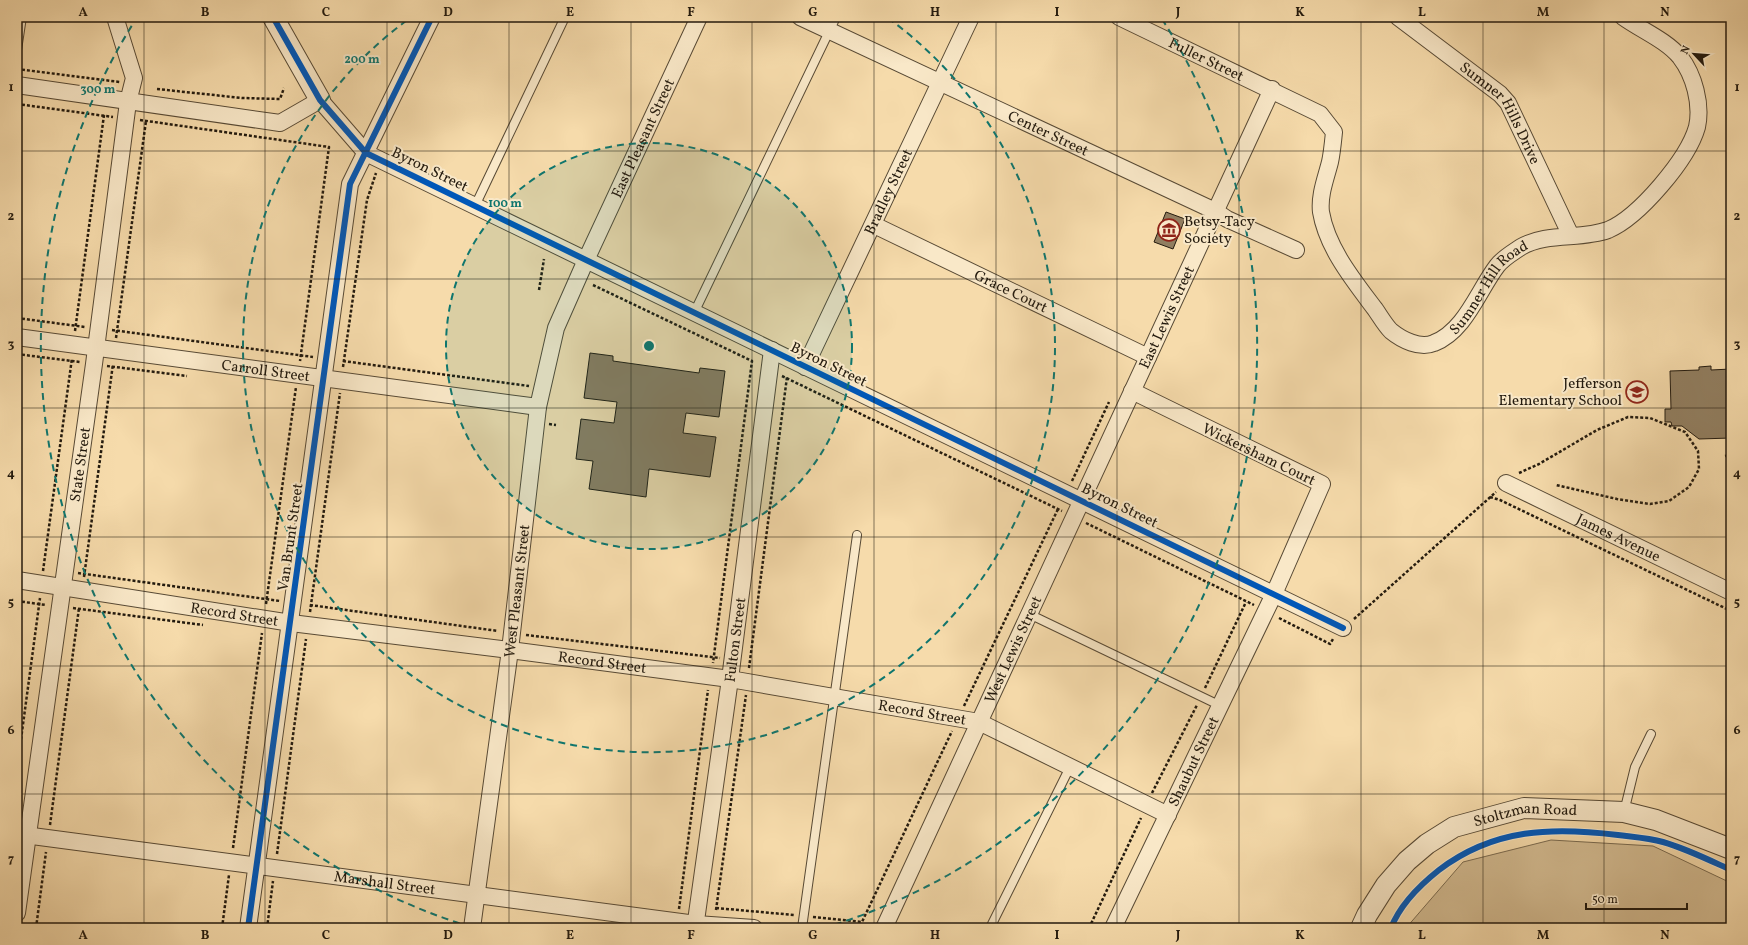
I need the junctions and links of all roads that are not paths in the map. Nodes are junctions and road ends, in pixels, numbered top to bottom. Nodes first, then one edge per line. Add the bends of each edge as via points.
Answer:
1 (22, 17) edge
2 (115, 17) edge
3 (273, 17) edge
4 (432, 17) edge
5 (565, 17) edge
6 (699, 17) edge
7 (800, 17) edge
8 (971, 17) edge
9 (1119, 17) edge
10 (1398, 17) edge
11 (1623, 17) edge
12 (833, 24) edge
13 (17, 50) edge
14 (940, 82) junction
15 (17, 85) edge
16 (1272, 89) junction
17 (320, 100) junction
18 (128, 102) junction
19 (373, 156) junction
20 (475, 206) junction
21 (1215, 211) junction
22 (874, 225) junction
23 (1571, 236) junction
24 (1296, 250) dead end
25 (586, 260) junction
26 (694, 313) junction
27 (17, 337) edge
28 (96, 348) junction
29 (772, 350) junction
30 (1148, 356) junction
31 (805, 367) junction
32 (324, 379) junction
33 (1132, 391) junction
34 (538, 407) junction
35 (1506, 483) dead end
36 (1082, 501) junction
37 (857, 534) dead end
38 (64, 579) junction
39 (17, 580) edge
40 (1731, 592) edge
41 (1274, 594) junction
42 (1029, 614) junction
43 (291, 623) junction
44 (1344, 628) road end
45 (510, 650) junction
46 (730, 679) junction
47 (835, 697) junction
48 (1220, 706) junction
49 (979, 722) junction
50 (1651, 734) dead end
51 (1070, 767) junction
52 (1624, 812) junction
53 (1168, 815) junction
54 (23, 834) edge
55 (1731, 848) edge
56 (256, 866) junction
57 (477, 894) junction
58 (17, 913) edge
59 (696, 926) edge
60 (248, 928) edge
61 (472, 928) edge
62 (754, 928) edge
63 (802, 928) edge
64 (884, 928) edge
65 (990, 928) edge
66 (1113, 928) edge
67 (1361, 928) edge

1 - 13 lane
2 - 18 street, State Street via 134,78
3 - 17 street
4 - 19 street, Van Brunt Street
5 - 20 lane
6 - 25 street, East Pleasant Street
7 - 12 street, Center Street
8 - 14 street, Bradley Street
9 - 16 street, Fuller Street
10 - 23 street, Sumner Hills Drive via 1500,94 1508,103
11 - 23 street, Sumner Hill Road via 1667,45 1679,56 1695,90 1697,126 1681,157 1635,214 1606,230
12 - 14 street, Center Street
12 - 26 lane
14 - 21 street, Center Street
14 - 22 street, Bradley Street
15 - 18 street
16 - 21 street, East Lewis Street
16 - 23 street, Sumner Hill Road via 1320,114 1334,132 1322,190 1321,210 1325,228 1363,293 1391,330 1407,341 1433,344 1444,337 1457,326 1498,265 1509,255 1524,246
17 - 18 street via 280,123
17 - 19 street, Byron Street
18 - 28 street, State Street
19 - 20 street, Byron Street
19 - 32 street, Van Brunt Street via 350,184
20 - 25 street, Byron Street
21 - 24 street, Center Street via 1227,219
21 - 30 street, East Lewis Street
22 - 30 street, Grace Court
22 - 31 street, Bradley Street
25 - 26 street, Byron Street
25 - 34 street, West Pleasant Street via 556,328
26 - 29 street, Byron Street
27 - 28 street, Carroll Street
28 - 32 street, Carroll Street
28 - 38 street, State Street
29 - 31 street, Byron Street
29 - 46 street, Fulton Street
30 - 33 street, East Lewis Street
31 - 36 street, Byron Street
32 - 34 street, Carroll Street
32 - 43 street, Van Brunt Street
33 - 36 street, East Lewis Street
33 - 41 street, Wickersham Court via 1322,484
34 - 45 street, West Pleasant Street
35 - 40 street, James Avenue
36 - 41 street, Byron Street
36 - 42 street, West Lewis Street
37 - 47 lane
38 - 39 street, Record Street via 43,576
38 - 43 street, Record Street via 82,590
38 - 54 street, State Street
41 - 44 street, Byron Street
41 - 48 street, Shaubut Street
42 - 48 lane
42 - 49 street, West Lewis Street
43 - 45 street, Record Street
43 - 56 street, Van Brunt Street
45 - 46 street, Record Street
45 - 57 street, West Pleasant Street
46 - 47 street, Record Street
46 - 59 street, Fulton Street
47 - 49 street, Record Street
47 - 63 lane
48 - 53 street, Shaubut Street
49 - 51 street, Record Street
49 - 64 street, West Lewis Street
50 - 52 lane via 1635,767
51 - 53 street, Record Street
51 - 65 lane
52 - 55 street, Stoltzman Road via 1656,820
52 - 67 street, Stoltzman Road via 1524,808 1454,827 1427,844 1407,861 1386,885
53 - 66 street, Shaubut Street
54 - 56 street, Marshall Street
54 - 58 street, State Street
56 - 57 street, Marshall Street
56 - 60 street, Van Brunt Street
57 - 59 street, Marshall Street
57 - 61 street, West Pleasant Street
59 - 62 street, Marshall Street

